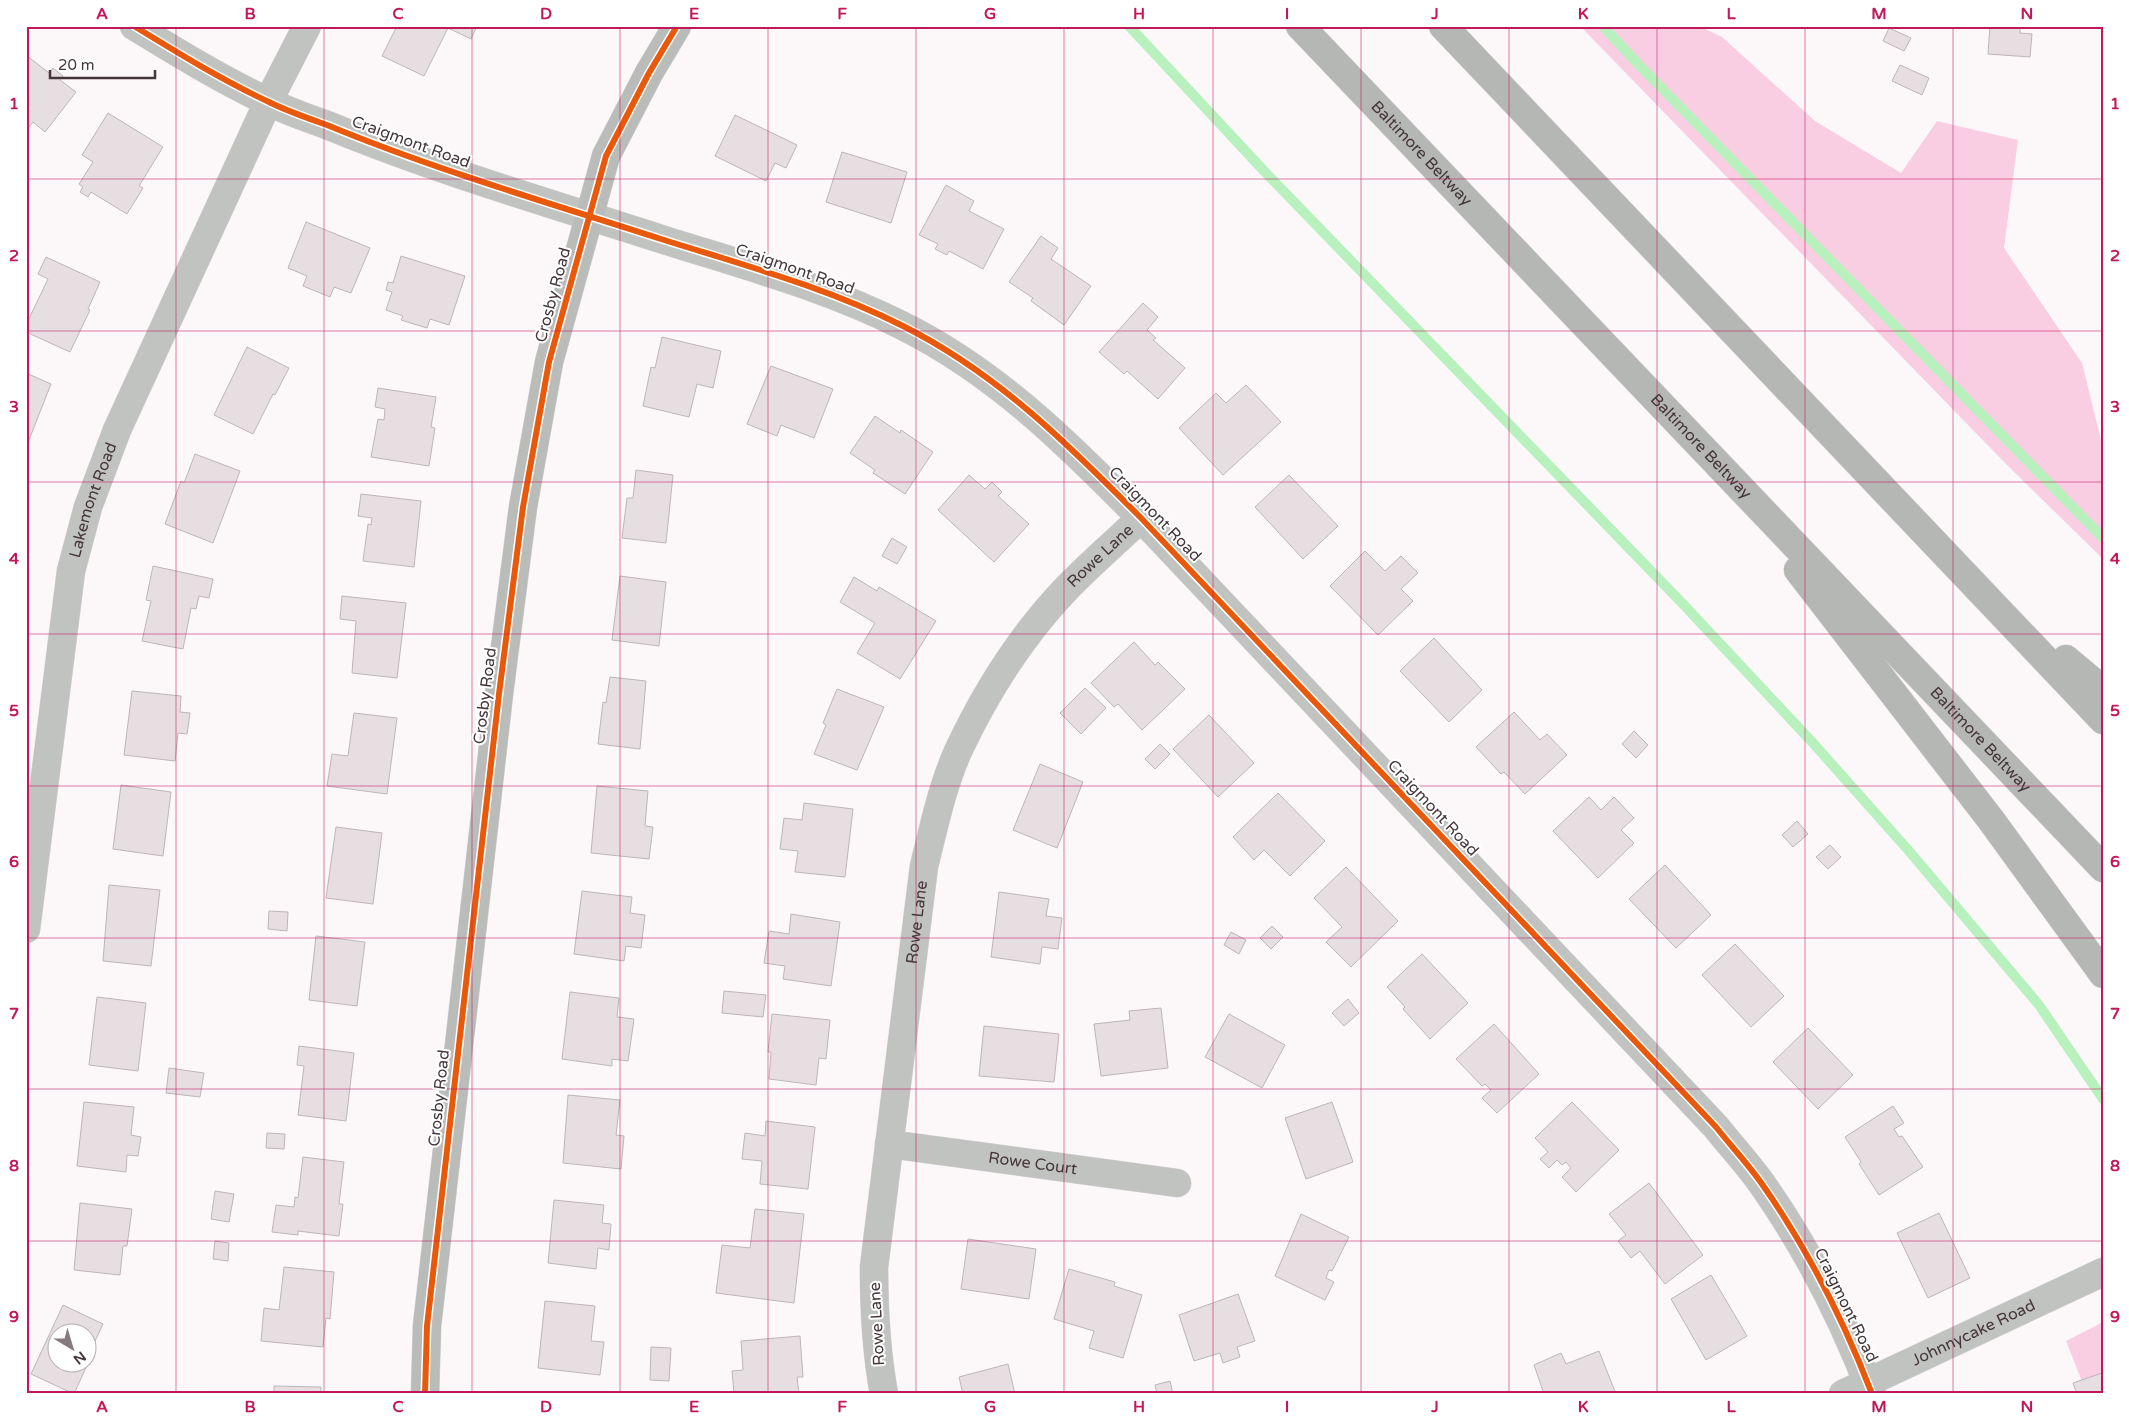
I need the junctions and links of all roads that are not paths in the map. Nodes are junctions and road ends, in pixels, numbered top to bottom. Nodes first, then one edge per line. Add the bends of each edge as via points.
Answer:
1 (134, 26) edge
2 (307, 26) edge
3 (676, 26) edge
4 (1300, 26) edge
5 (1443, 26) edge
6 (268, 102) junction
7 (588, 215) junction
8 (1707, 452) junction
9 (1141, 518) junction
10 (1951, 560) junction
11 (2103, 690) edge
12 (2103, 720) edge
13 (2103, 868) edge
14 (26, 929) edge
15 (2103, 974) edge
16 (889, 1144) junction
17 (1177, 1183) dead end
18 (2103, 1272) edge
19 (1870, 1388) edge
20 (425, 1394) edge
21 (884, 1394) edge
22 (1843, 1394) edge

1 - 6 street, Craigmont Road
2 - 6 street, Lakemont Road
3 - 7 main road, Crosby Road via 606,156
4 - 8 highway, Baltimore Beltway
5 - 10 highway
6 - 7 street, Craigmont Road via 452,173
6 - 14 street, Lakemont Road via 117,430 88,507 71,571
7 - 9 street, Craigmont Road via 833,294 904,326 964,362 1024,405
7 - 20 main road, Crosby Road via 549,362 522,516 427,1326
8 - 13 highway, Baltimore Beltway
8 - 15 highway via 1991,820
9 - 16 street, Rowe Lane via 1066,589 1025,638 989,690 958,751 937,812 924,866
9 - 19 street, Craigmont Road via 1716,1128 1761,1183 1803,1248
10 - 11 highway
10 - 12 highway
16 - 17 street, Rowe Court
16 - 21 street, Rowe Lane via 874,1268 877,1349
18 - 19 street, Johnnycake Road
19 - 22 street, Johnnycake Road

